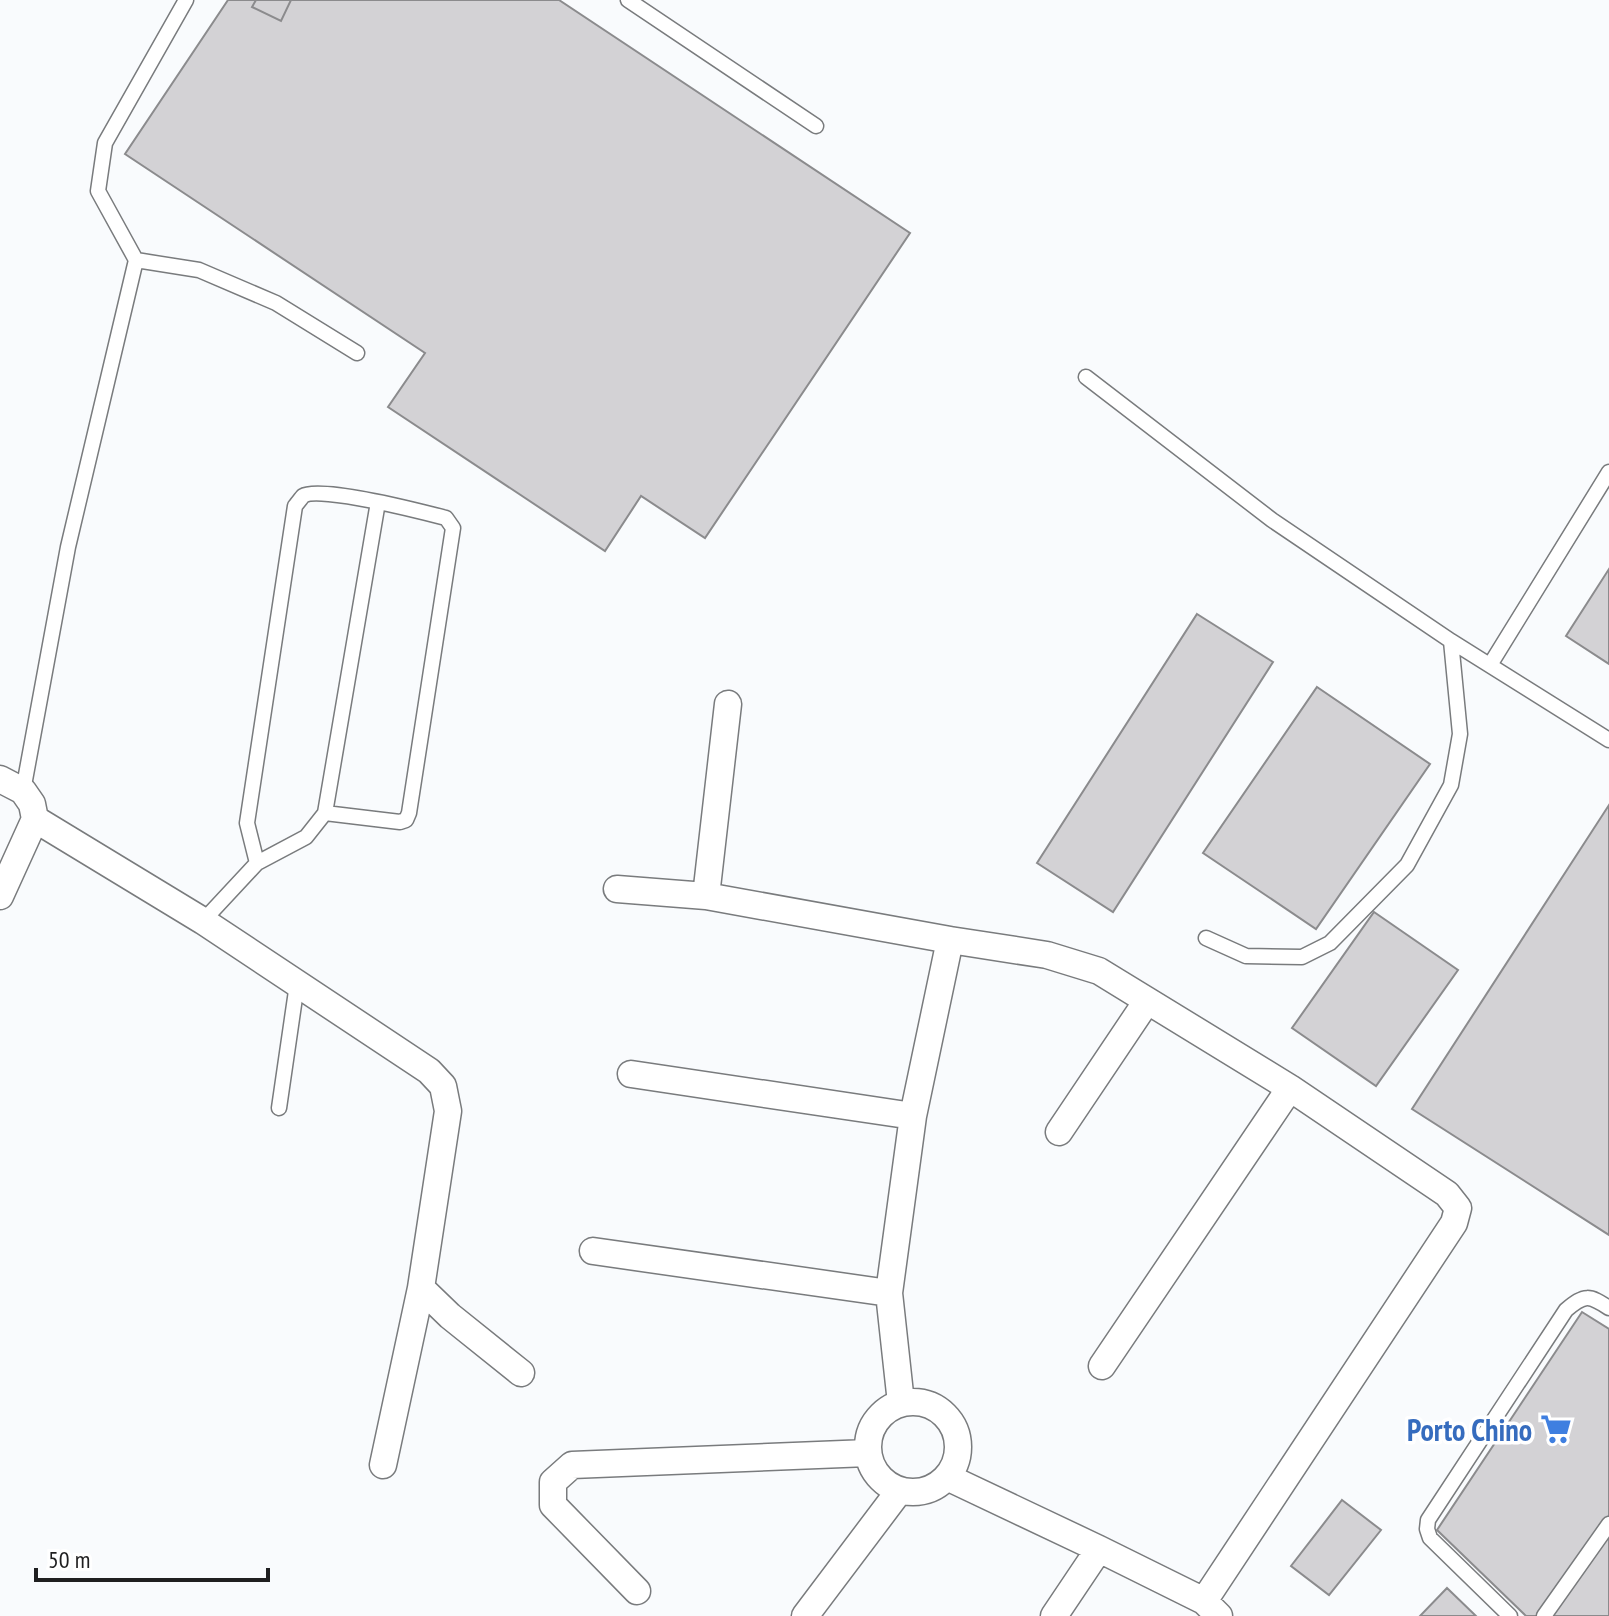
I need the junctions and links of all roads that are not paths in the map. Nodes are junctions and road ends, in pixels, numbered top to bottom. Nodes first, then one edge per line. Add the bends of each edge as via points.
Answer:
1 (186, 0) edge
2 (628, 0) edge
3 (816, 126) dead end
4 (136, 260) junction
5 (357, 353) dead end
6 (1086, 377) dead end
7 (1609, 472) edge
8 (378, 502) junction
9 (1451, 641) junction
10 (1490, 665) junction
11 (728, 704) dead end
12 (1609, 740) edge
13 (0, 779) edge
14 (23, 791) junction
15 (325, 813) junction
16 (35, 819) junction
17 (257, 863) junction
18 (617, 889) dead end
19 (0, 896) edge
20 (706, 896) junction
21 (203, 921) junction
22 (1206, 938) dead end
23 (950, 940) junction
24 (297, 984) junction
25 (1147, 1001) junction
26 (631, 1074) dead end
27 (1290, 1088) junction
28 (279, 1108) dead end
29 (913, 1116) junction
30 (1059, 1132) dead end
31 (593, 1251) dead end
32 (421, 1288) junction
33 (889, 1293) junction
34 (1609, 1308) edge
35 (1102, 1366) dead end
36 (521, 1373) dead end
37 (901, 1403) junction
38 (868, 1453) junction
39 (383, 1465) dead end
40 (947, 1477) junction
41 (900, 1490) junction
42 (1609, 1524) edge
43 (1099, 1549) junction
44 (637, 1591) dead end
45 (1211, 1609) edge
46 (805, 1616) edge
47 (1054, 1616) edge
48 (1510, 1616) edge
49 (1544, 1616) edge

1 - 4 lane via 105,143 98,191
2 - 3 lane
4 - 5 lane via 199,270 276,303
4 - 14 lane via 68,547
6 - 9 lane via 1272,520
7 - 10 lane
8 - 15 lane
8 - 15 lane via 446,518 453,528 409,813 400,822
8 - 17 lane via 314,492 295,506 247,823
9 - 10 lane
9 - 22 lane via 1460,734 1451,785 1407,865 1330,943 1302,957 1246,956
10 - 12 lane
11 - 20 street
13 - 14 street
14 - 16 street
15 - 17 lane via 306,837
16 - 19 street
16 - 21 street
17 - 21 lane
18 - 20 street
20 - 23 street
21 - 24 street
23 - 25 street via 1047,955 1099,971
23 - 29 street
24 - 28 lane
24 - 32 street via 429,1071 443,1086 448,1111
25 - 27 street
25 - 30 street
26 - 29 street
27 - 35 street
27 - 45 street via 1447,1194 1458,1208 1454,1223
29 - 33 street
31 - 33 street
32 - 36 street
32 - 39 street
33 - 37 street
34 - 48 lane via 1592,1297 1579,1299 1566,1310 1428,1520 1430,1538
37 - 38 street via 879,1416
37 - 40 street via 930,1404 952,1423 959,1451
38 - 41 street via 878,1476
38 - 44 street via 572,1465 553,1482 553,1505
40 - 41 street via 925,1490
40 - 43 street
41 - 46 street
42 - 49 lane
43 - 45 street
43 - 47 street

